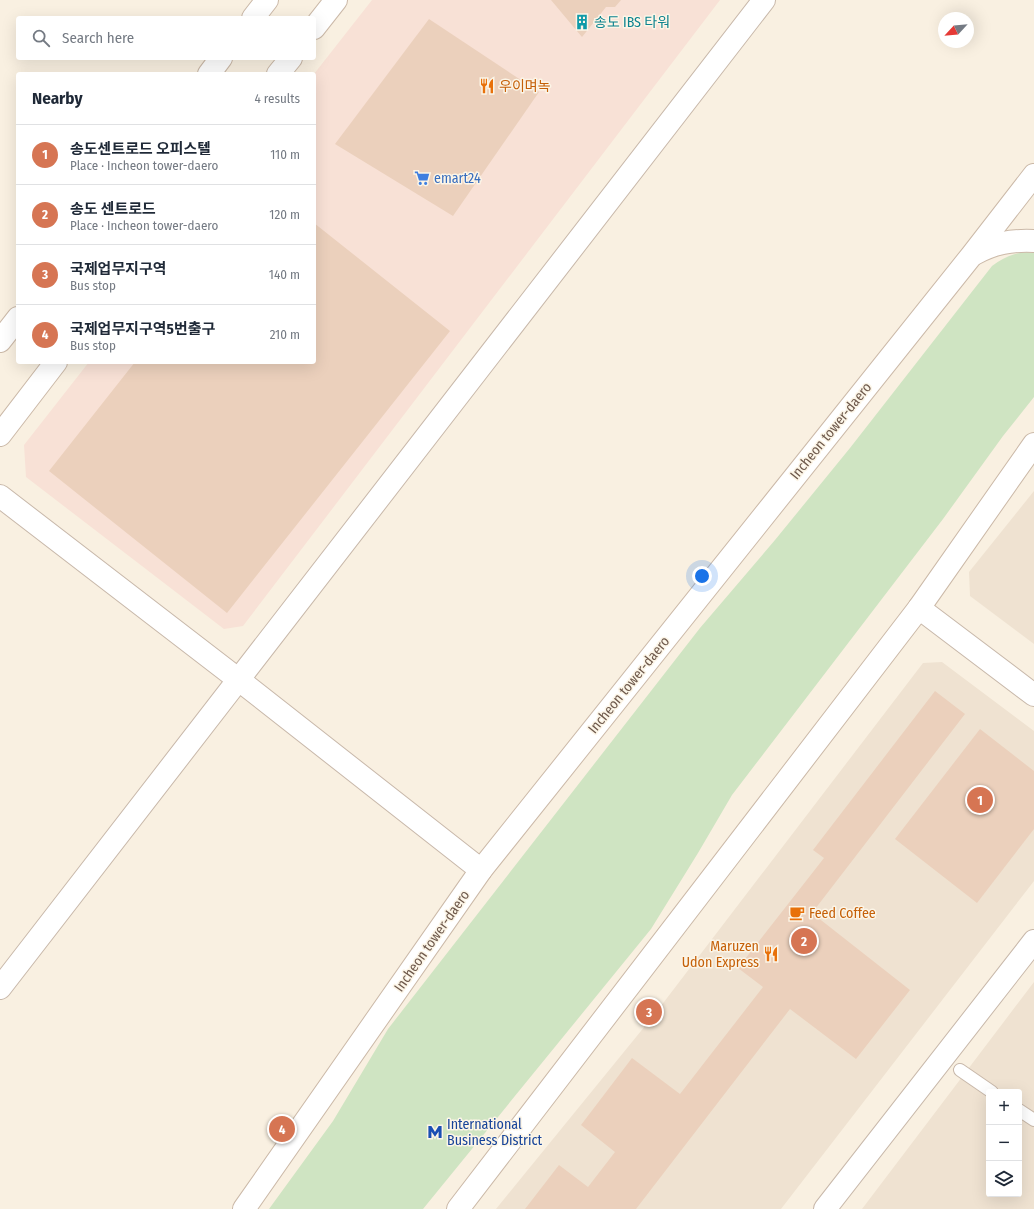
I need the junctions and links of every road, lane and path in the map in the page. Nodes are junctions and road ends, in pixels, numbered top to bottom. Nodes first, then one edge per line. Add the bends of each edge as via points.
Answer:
1 (267, 0) edge
2 (336, 0) edge
3 (764, 0) edge
4 (254, 16) edge
5 (316, 25) edge
6 (220, 60) edge
7 (289, 60) edge
8 (210, 72) edge
9 (280, 72) edge
10 (1034, 175) edge
11 (1034, 241) edge
12 (972, 255) junction
13 (16, 321) edge
14 (0, 341) edge
15 (54, 364) edge
16 (0, 435) edge
17 (1034, 444) edge
18 (0, 496) edge
19 (919, 608) junction
20 (239, 680) junction
21 (1034, 695) edge
22 (481, 870) junction
23 (1034, 941) edge
24 (0, 988) edge
25 (960, 1070) dead end
26 (988, 1089) edge
27 (1022, 1112) edge
28 (1034, 1120) edge
29 (244, 1209) edge
30 (458, 1209) edge
31 (825, 1209) edge

1 - 4 main road
2 - 5 main road
3 - 20 main road
6 - 8 main road
7 - 9 main road
10 - 12 main road, Incheon tower-daero
11 - 12 main road via 1008,241
12 - 22 main road, Incheon tower-daero
13 - 14 main road
15 - 16 main road
17 - 19 main road
18 - 20 main road
19 - 21 main road
19 - 30 main road
20 - 22 main road
20 - 24 main road
22 - 29 main road, Incheon tower-daero
23 - 31 main road
25 - 26 lane
27 - 28 lane

